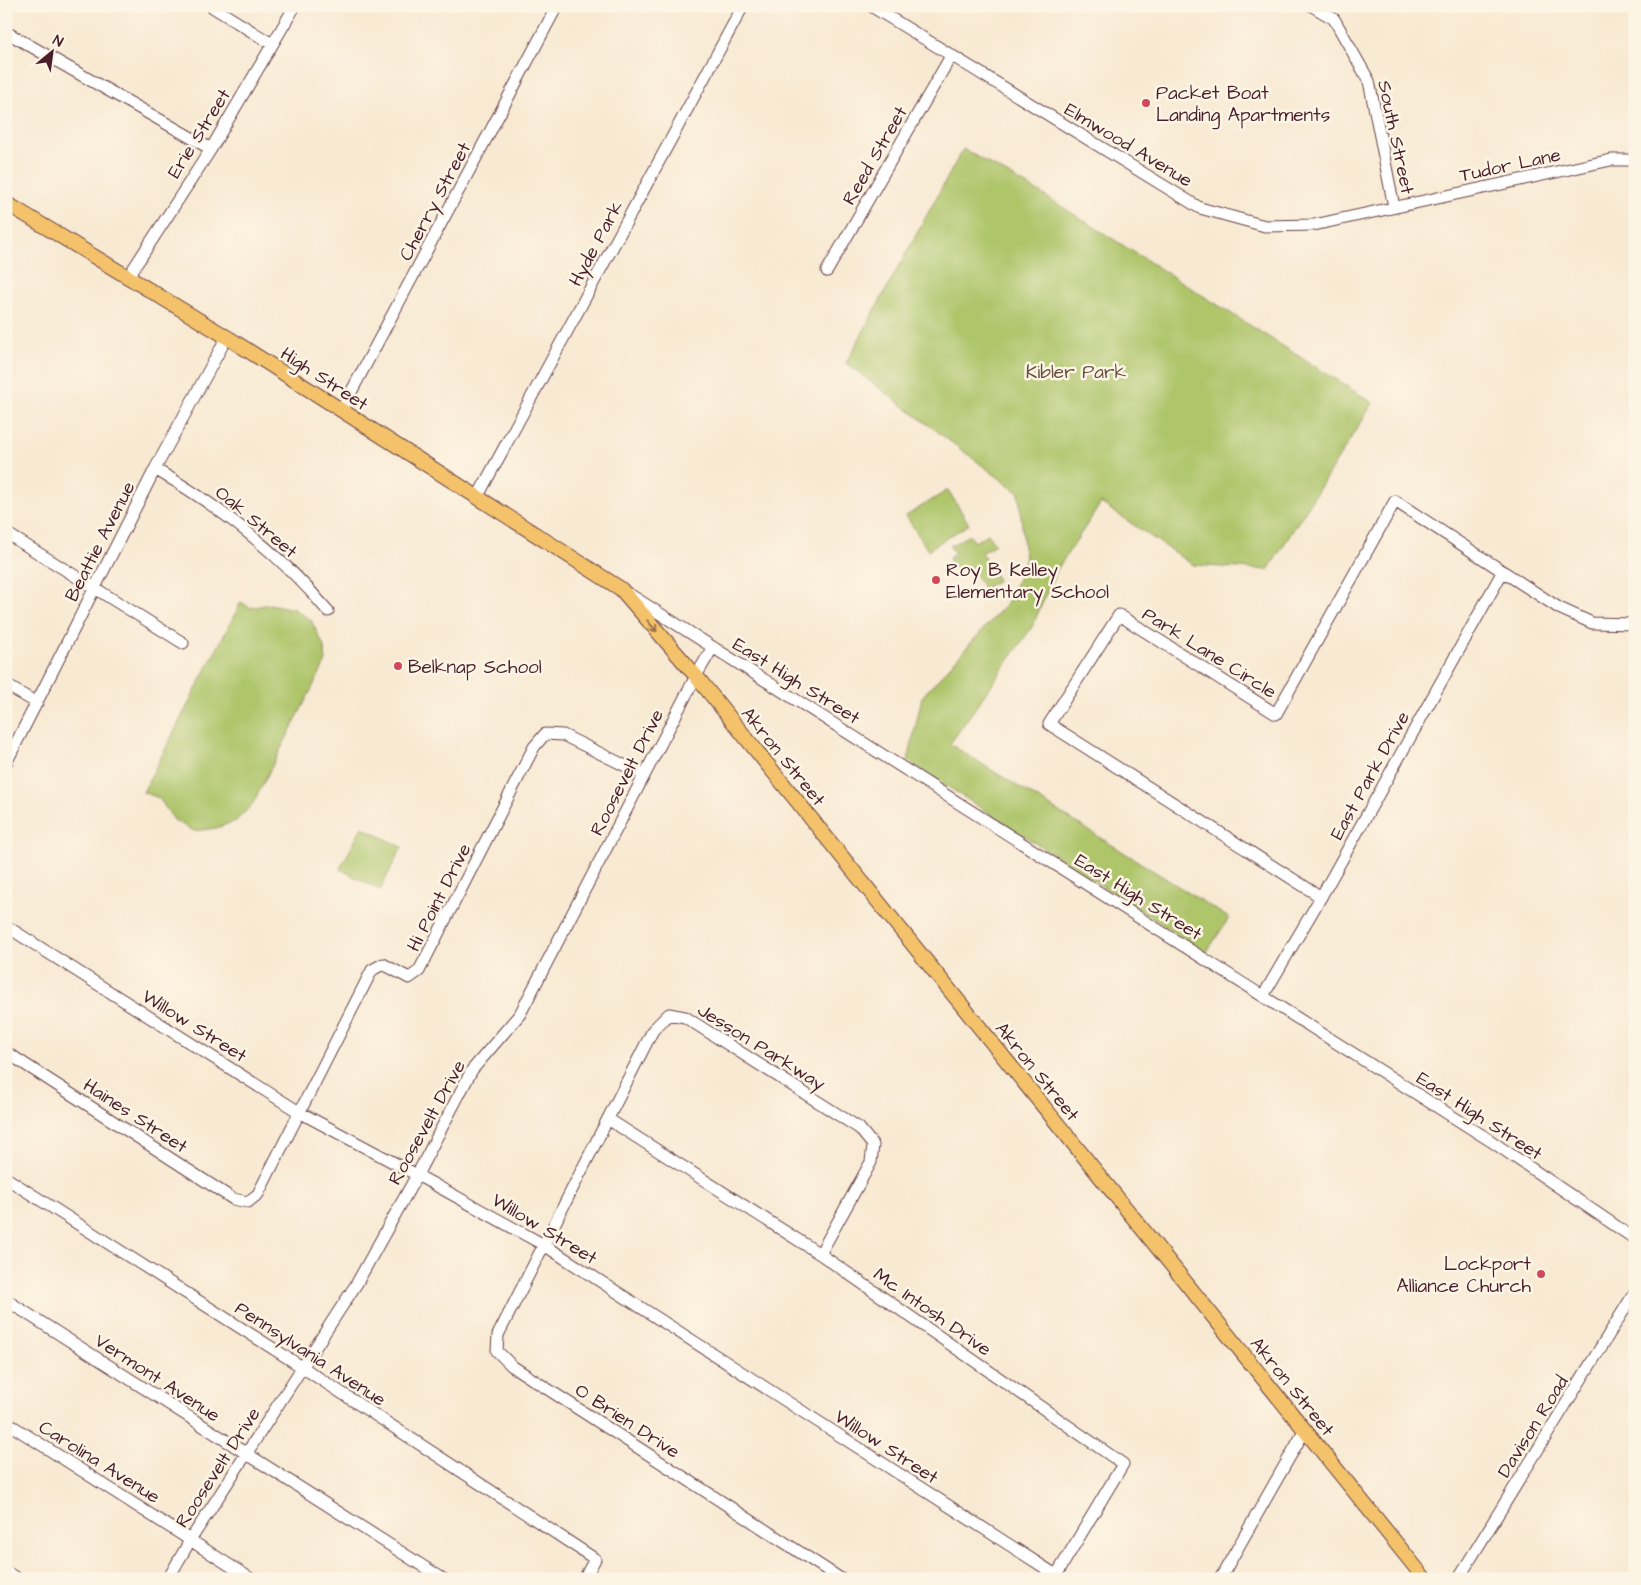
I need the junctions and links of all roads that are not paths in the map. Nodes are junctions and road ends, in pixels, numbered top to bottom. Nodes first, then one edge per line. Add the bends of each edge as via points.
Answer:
1 (211, 6) edge
2 (295, 6) edge
3 (557, 6) edge
4 (744, 6) edge
5 (871, 6) edge
6 (1312, 6) edge
7 (6, 32) edge
8 (272, 44) junction
9 (951, 56) junction
10 (211, 149) junction
11 (1635, 160) edge
12 (6, 203) edge
13 (1394, 207) junction
14 (827, 271) dead end
15 (128, 277) junction
16 (227, 337) junction
17 (342, 411) junction
18 (155, 469) junction
19 (478, 496) junction
20 (6, 533) edge
21 (1503, 571) junction
22 (96, 588) junction
23 (621, 588) junction
24 (328, 611) dead end
25 (1635, 624) edge
26 (183, 642) dead end
27 (713, 647) junction
28 (696, 676) junction
29 (6, 685) edge
30 (37, 703) junction
31 (6, 763) edge
32 (644, 776) junction
33 (1321, 897) junction
34 (6, 926) edge
35 (1263, 996) junction
36 (6, 1052) edge
37 (300, 1112) junction
38 (608, 1119) junction
39 (417, 1175) junction
40 (6, 1178) edge
41 (248, 1202) joint
42 (1635, 1239) edge
43 (544, 1245) junction
44 (820, 1254) junction
45 (1635, 1292) edge
46 (6, 1300) edge
47 (302, 1367) junction
48 (6, 1422) edge
49 (1305, 1430) junction
50 (247, 1454) junction
51 (191, 1539) junction
52 (6, 1572) edge
53 (1055, 1577) edge
54 (18, 1579) edge
55 (168, 1579) edge
56 (251, 1579) edge
57 (443, 1579) edge
58 (584, 1579) edge
59 (841, 1579) edge
60 (1220, 1579) edge
61 (1425, 1579) edge
62 (1458, 1579) edge

1 - 8 street
2 - 8 street, Erie Street
3 - 17 street, Cherry Street
4 - 19 street, Hyde Park
5 - 9 street, Elmwood Avenue
6 - 13 street, South Street via 1334,19 1369,81
7 - 10 street
8 - 10 street, Erie Street
9 - 13 street, Elmwood Avenue via 1200,208 1265,226 1314,225
9 - 14 street, Reed Street
10 - 15 street, Erie Street
11 - 13 street, Tudor Lane via 1611,160
12 - 15 main road, High Street
15 - 16 main road, High Street
16 - 17 main road, High Street
16 - 18 street, Beattie Avenue
17 - 19 main road, High Street
18 - 22 street, Beattie Avenue
18 - 24 street, Oak Street via 188,488 246,532 296,576
19 - 23 main road, High Street
20 - 22 street
21 - 25 street, Park Lane Circle via 1559,608 1592,623
21 - 33 street, East Park Drive
21 - 33 street, Park Lane Circle via 1395,500 1276,714 1119,615 1049,724
22 - 26 street
22 - 30 street, Beattie Avenue
23 - 27 street, East High Street
23 -> 28 main road, Akron Street
27 - 28 street, Roosevelt Drive
27 - 35 street, East High Street
28 - 32 street, Roosevelt Drive
28 - 49 main road, Akron Street
29 - 30 street
30 - 31 street, Beattie Avenue
32 - 37 street, Hi Point Drive via 563,735 546,734 534,747 419,971 409,978 383,964 372,970
32 - 39 street, Roosevelt Drive via 520,1014 472,1070
33 - 35 street, East Park Drive
34 - 37 street, Willow Street
35 - 42 street, East High Street
36 - 41 street, Haines Street via 233,1199
37 - 39 street, Willow Street
37 - 41 street, Hi Point Drive via 258,1194
38 - 43 street, Jesson Parkway
38 - 44 street, Mc Intosh Drive
38 - 44 street, Jesson Parkway via 653,1030 669,1014 685,1017 859,1128 873,1145 871,1162
39 - 43 street, Willow Street
39 - 47 street, Roosevelt Drive via 357,1283
40 - 47 street, Pennsylvania Avenue
43 - 53 street, Willow Street
43 - 59 street, O Brien Drive via 498,1335 497,1351 512,1366
44 - 53 street, Mc Intosh Drive via 1123,1464
45 - 62 street, Davison Road
46 - 50 street, Vermont Avenue
47 - 50 street, Roosevelt Drive
47 - 58 street, Pennsylvania Avenue via 595,1559
48 - 51 street, Carolina Avenue
49 - 60 street
49 - 61 main road, Akron Street
50 - 51 street, Roosevelt Drive
50 - 57 street, Vermont Avenue
51 - 55 street, Roosevelt Drive
51 - 56 street, Carolina Avenue
52 - 54 street

